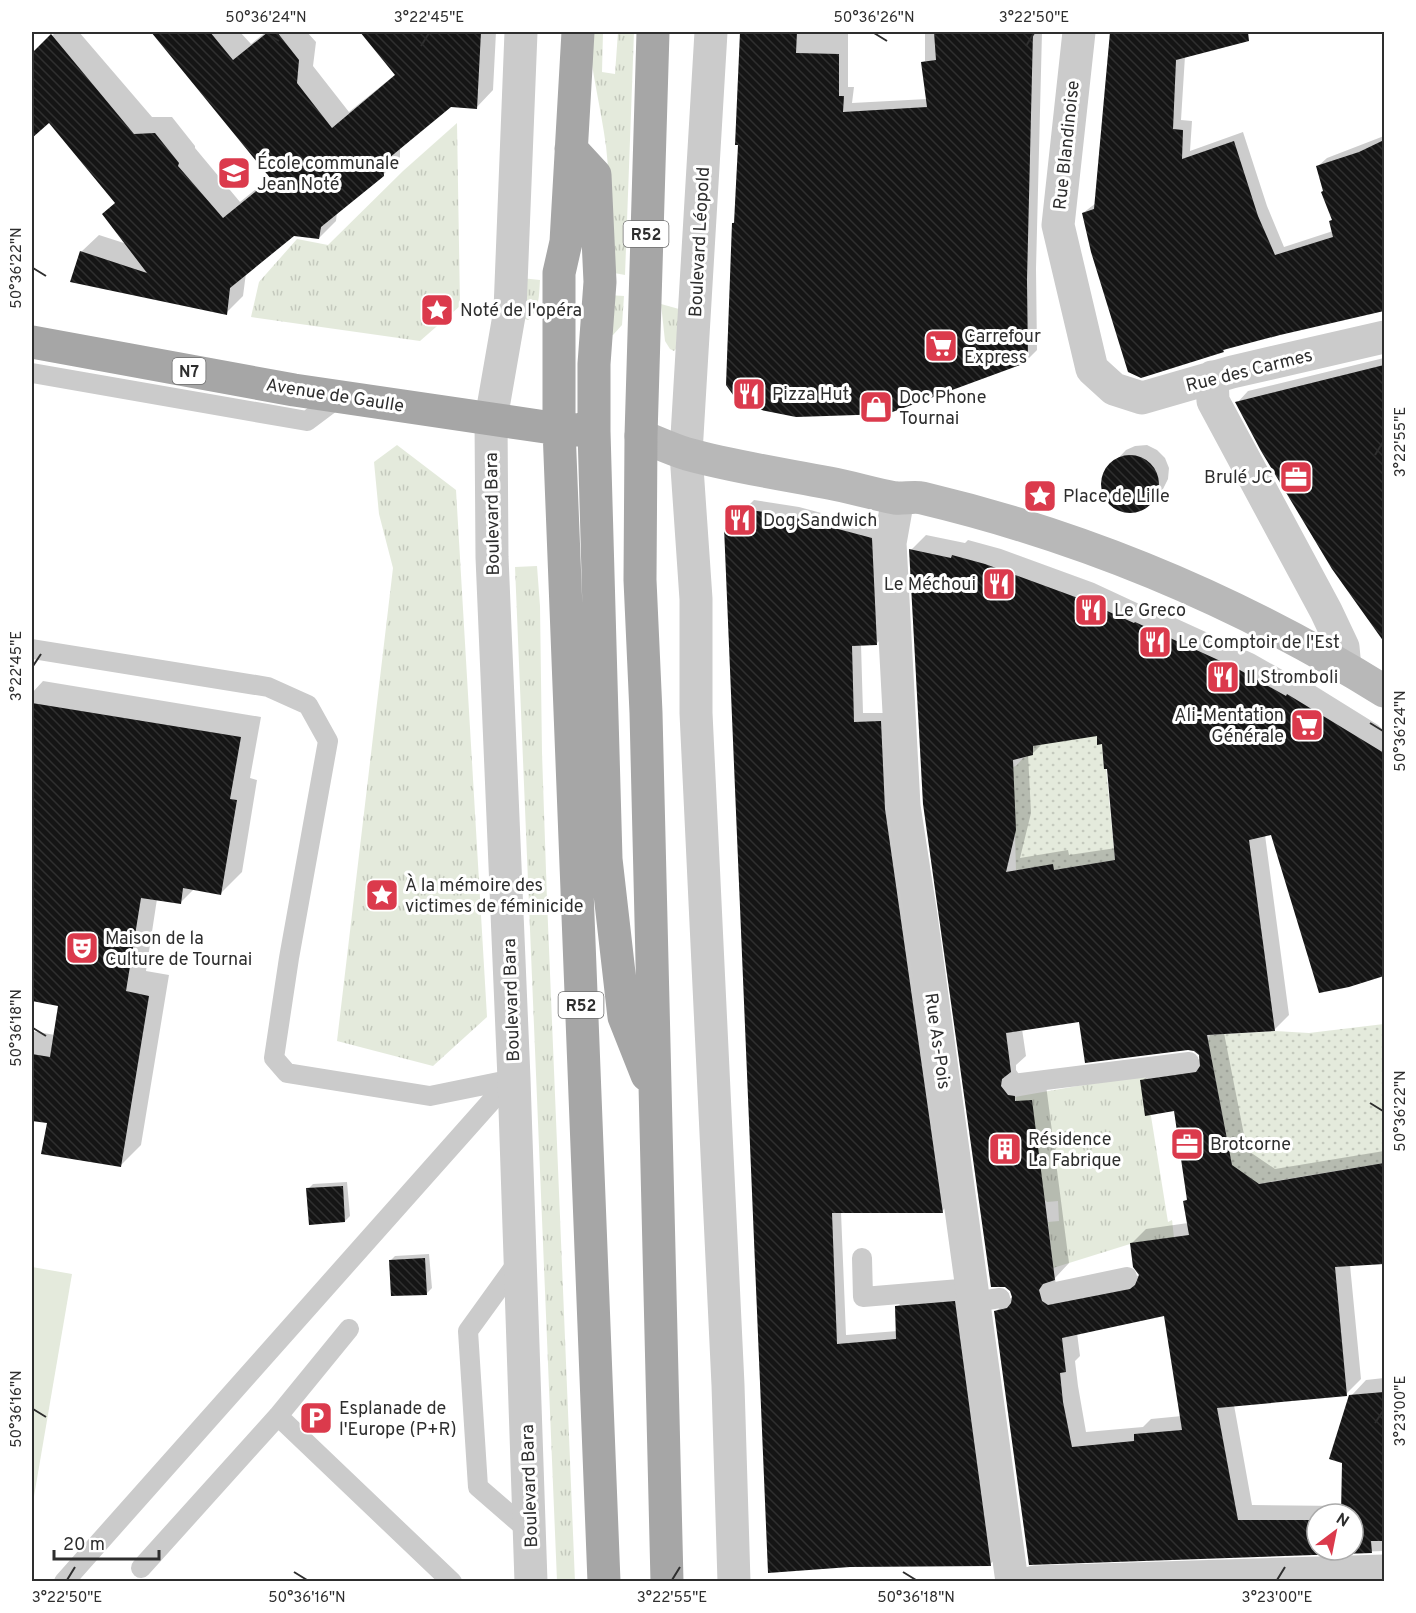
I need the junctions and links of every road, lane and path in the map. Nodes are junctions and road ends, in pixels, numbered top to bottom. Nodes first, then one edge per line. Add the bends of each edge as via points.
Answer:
1 (521, 32) edge
2 (578, 32) edge
3 (653, 32) edge
4 (711, 32) edge
5 (1079, 32) edge
6 (571, 149) junction
7 (1384, 337) edge
8 (32, 342) edge
9 (32, 373) edge
10 (1212, 377) junction
11 (1114, 389) joint
12 (339, 397) junction
13 (491, 418) junction
14 (560, 429) junction
15 (594, 431) junction
16 (640, 436) junction
17 (686, 453) junction
18 (898, 498) junction
19 (32, 649) edge
20 (1345, 668) junction
21 (1384, 691) edge
22 (1189, 1062) dead end
23 (514, 1079) junction
24 (1013, 1084) dead end
25 (655, 1096) junction
26 (862, 1258) dead end
27 (520, 1259) junction
28 (1126, 1277) dead end
29 (1051, 1293) dead end
30 (982, 1296) junction
31 (349, 1329) dead end
32 (278, 1416) junction
33 (531, 1533) junction
34 (141, 1568) dead end
35 (1384, 1571) edge
36 (64, 1581) edge
37 (452, 1581) edge
38 (531, 1581) edge
39 (604, 1581) edge
40 (667, 1581) edge
41 (734, 1581) edge
42 (1012, 1581) edge
43 (1034, 1581) edge

1 - 13 street via 510,310
2 - 6 main road, R52
3 - 16 main road, R52
4 - 17 street, Boulevard Léopold
5 - 11 street, Rue Blandinoise via 1058,225 1092,369
6 - 14 main road, R52 via 566,242 559,273
6 - 15 main road, R52 via 595,176 600,282
7 - 10 street, Rue des Carmes
8 - 12 main road, Avenue de Gaulle / N7
9 - 12 lane via 307,421
10 - 11 street, Rue des Carmes via 1142,398
10 - 20 street via 1212,401 1326,611 1343,647
12 - 13 main road, Avenue de Gaulle / N7
13 - 14 main road, Avenue de Gaulle / N7
13 - 23 street, Boulevard Bara via 492,557
14 - 15 main road, Avenue de Gaulle / N7
14 - 39 main road, R52
15 - 16 main road, Avenue de Gaulle / N7
15 - 25 main road, R52 via 606,859 624,1017
16 - 17 street
16 - 25 main road, R52 via 640,580
17 - 18 street via 756,471
17 - 41 street via 696,599 696,713 728,1373
18 - 20 street via 918,497 969,510 1135,565 1251,616
18 - 30 street, Rue As-Pois via 890,543 904,806 954,1090
19 - 23 lane via 268,687 308,705 328,741 274,1058 287,1073 430,1096
20 - 21 street
22 - 24 lane
23 - 27 street, Boulevard Bara
23 - 36 lane
25 - 40 main road, R52
26 - 30 lane via 863,1297
27 - 33 street, Boulevard Bara
27 - 33 lane via 468,1331 478,1487
28 - 29 lane
30 - 42 street, Rue As-Pois
31 - 32 lane
32 - 34 lane
32 - 37 lane
33 - 38 street, Boulevard Bara
35 - 43 street

